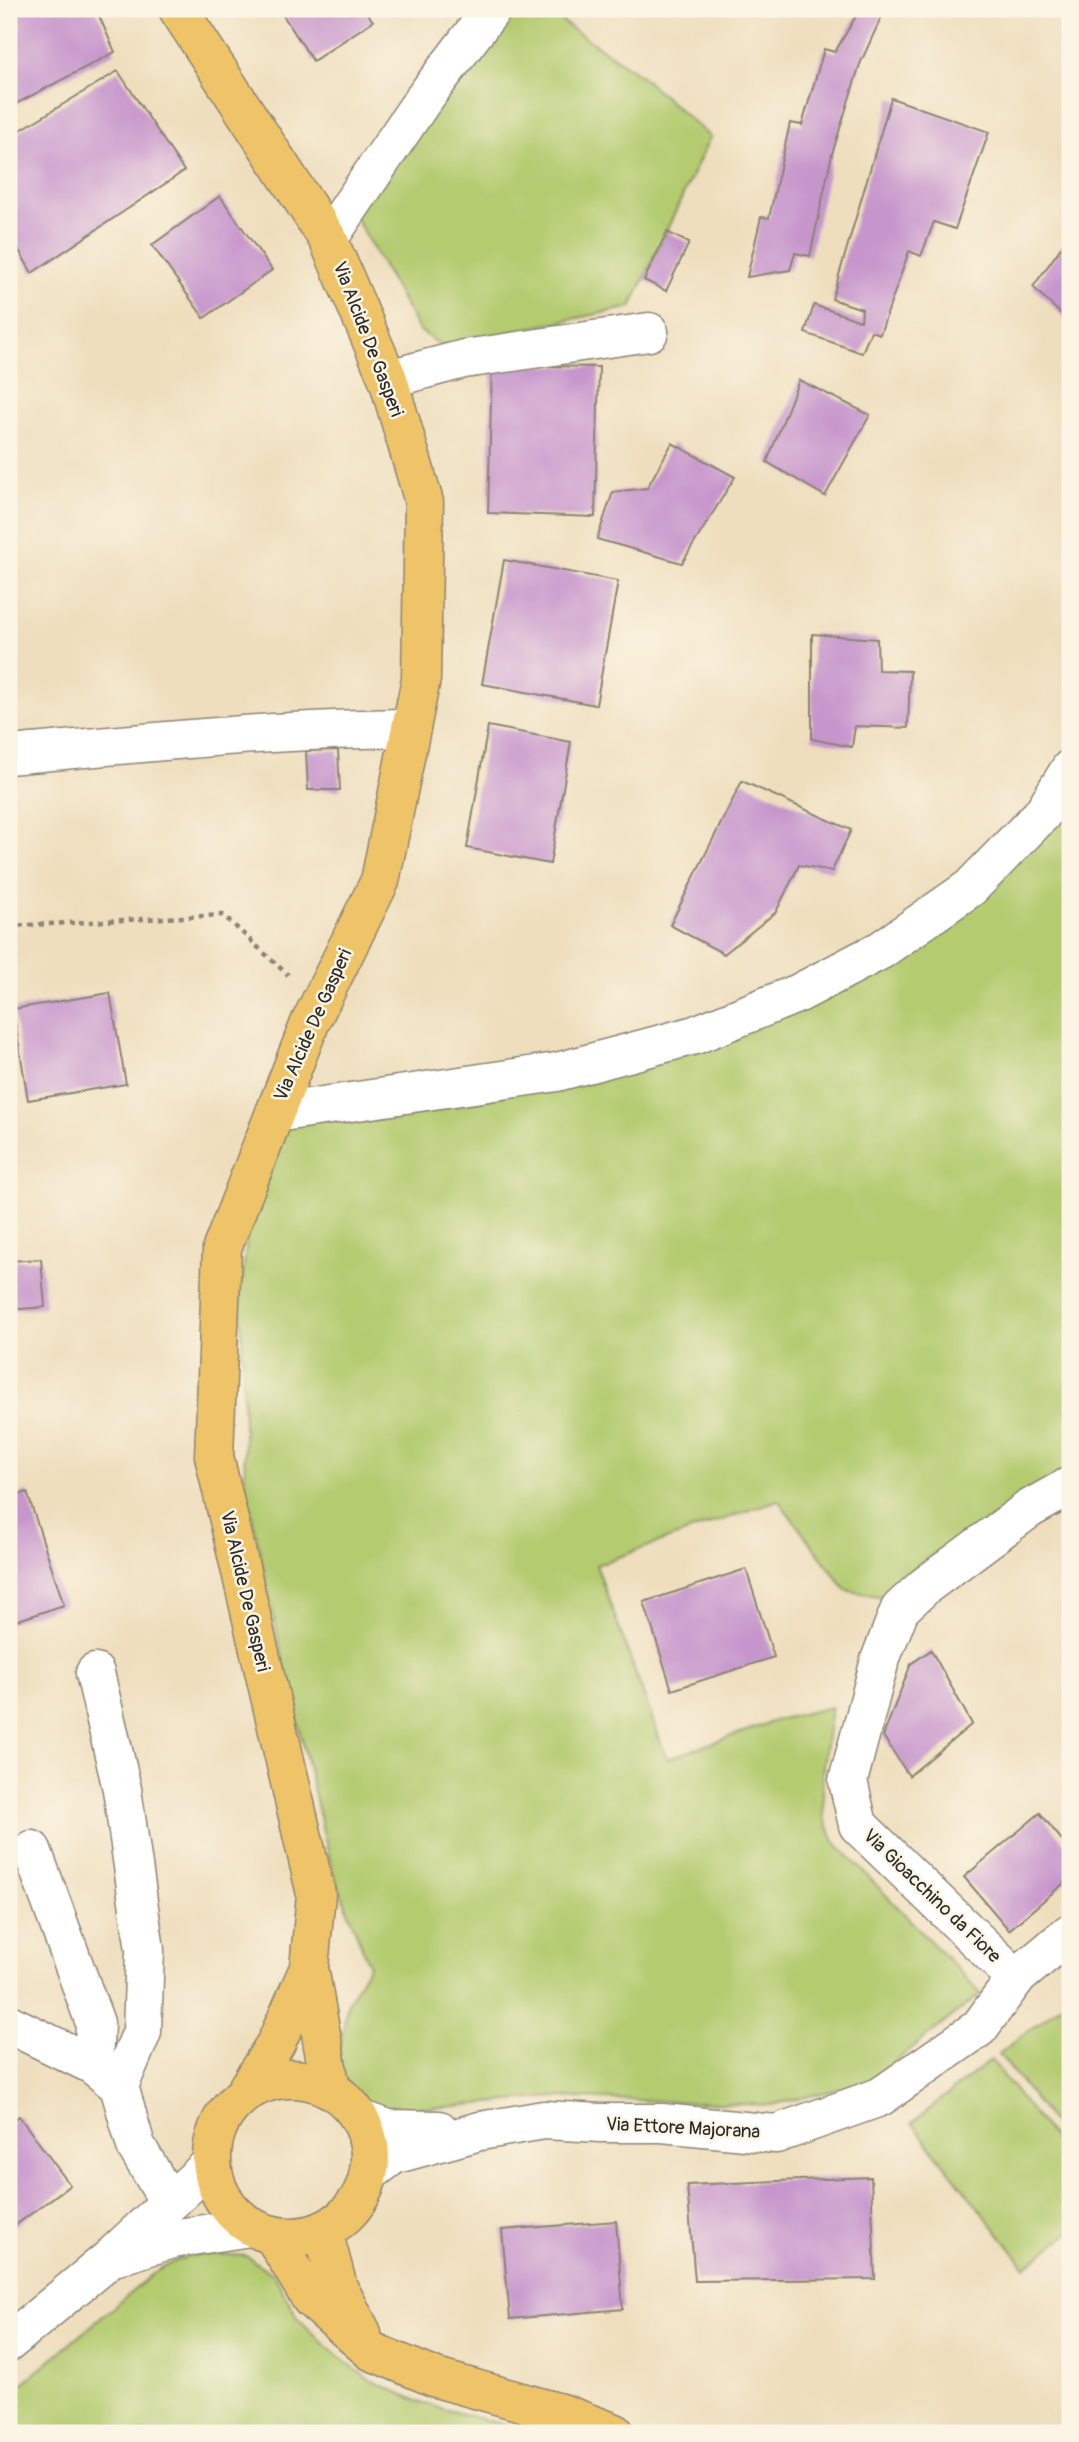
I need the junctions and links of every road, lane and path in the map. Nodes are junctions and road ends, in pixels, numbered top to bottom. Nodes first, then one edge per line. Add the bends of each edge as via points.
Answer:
1 (178, 9) edge
2 (492, 9) edge
3 (328, 239) junction
4 (649, 332) dead end
5 (388, 379) junction
6 (411, 727) junction
7 (9, 755) edge
8 (1070, 769) edge
9 (9, 926) edge
10 (319, 1004) junction
11 (275, 1113) junction
12 (1070, 1486) edge
13 (95, 1673) dead end
14 (32, 1850) dead end
15 (1070, 1933) edge
16 (309, 1968) junction
17 (1016, 1978) junction
18 (9, 2024) edge
19 (106, 2076) junction
20 (331, 2089) junction
21 (245, 2092) junction
22 (360, 2119) junction
23 (480, 2131) junction
24 (211, 2164) junction
25 (369, 2173) junction
26 (169, 2202) junction
27 (323, 2231) junction
28 (262, 2232) junction
29 (109, 2259) junction
30 (9, 2342) edge
31 (371, 2351) junction
32 (615, 2433) edge

1 - 3 main road, Via Alcide De Gasperi
2 - 3 street via 422,101
3 - 5 main road, Via Alcide De Gasperi
4 - 5 street via 464,359
5 - 6 main road, Via Alcide De Gasperi via 424,502 421,679
6 - 7 street via 342,728
6 - 10 main road, Via Alcide De Gasperi via 380,881
8 - 11 street via 1042,814 970,888 881,950 799,993 695,1035 557,1072
9 - 10 path via 223,915
10 - 11 main road, Via Alcide De Gasperi
11 - 16 main road, Via Alcide De Gasperi via 222,1248 214,1456 316,1894
12 - 17 street, Via Gioacchino da Fiore via 1029,1508 900,1609 880,1660 848,1781 858,1825
13 - 19 street via 122,1789 145,1950 142,2032
14 - 19 street via 95,2023
15 - 17 street, Via Ettore Majorana
16 - 20 main road, Via Alcide De Gasperi
16 - 21 main road via 276,2043
17 - 23 street, Via Ettore Majorana via 979,2028 880,2097 776,2134 662,2123 544,2120
18 - 19 street
19 - 26 street via 136,2146
20 - 21 main road via 288,2078
20 - 22 main road
21 - 24 main road via 225,2112 214,2136
22 - 23 street via 388,2129
22 - 25 main road via 370,2154
23 - 25 street via 393,2155
24 - 26 street
24 - 28 main road via 217,2189 230,2211
25 - 27 main road via 360,2197 344,2218
26 - 29 street
27 - 28 main road via 299,2238
27 - 31 main road via 338,2287
28 - 29 street via 172,2239
28 - 31 main road via 312,2300
29 - 30 street
31 - 32 main road via 436,2378

